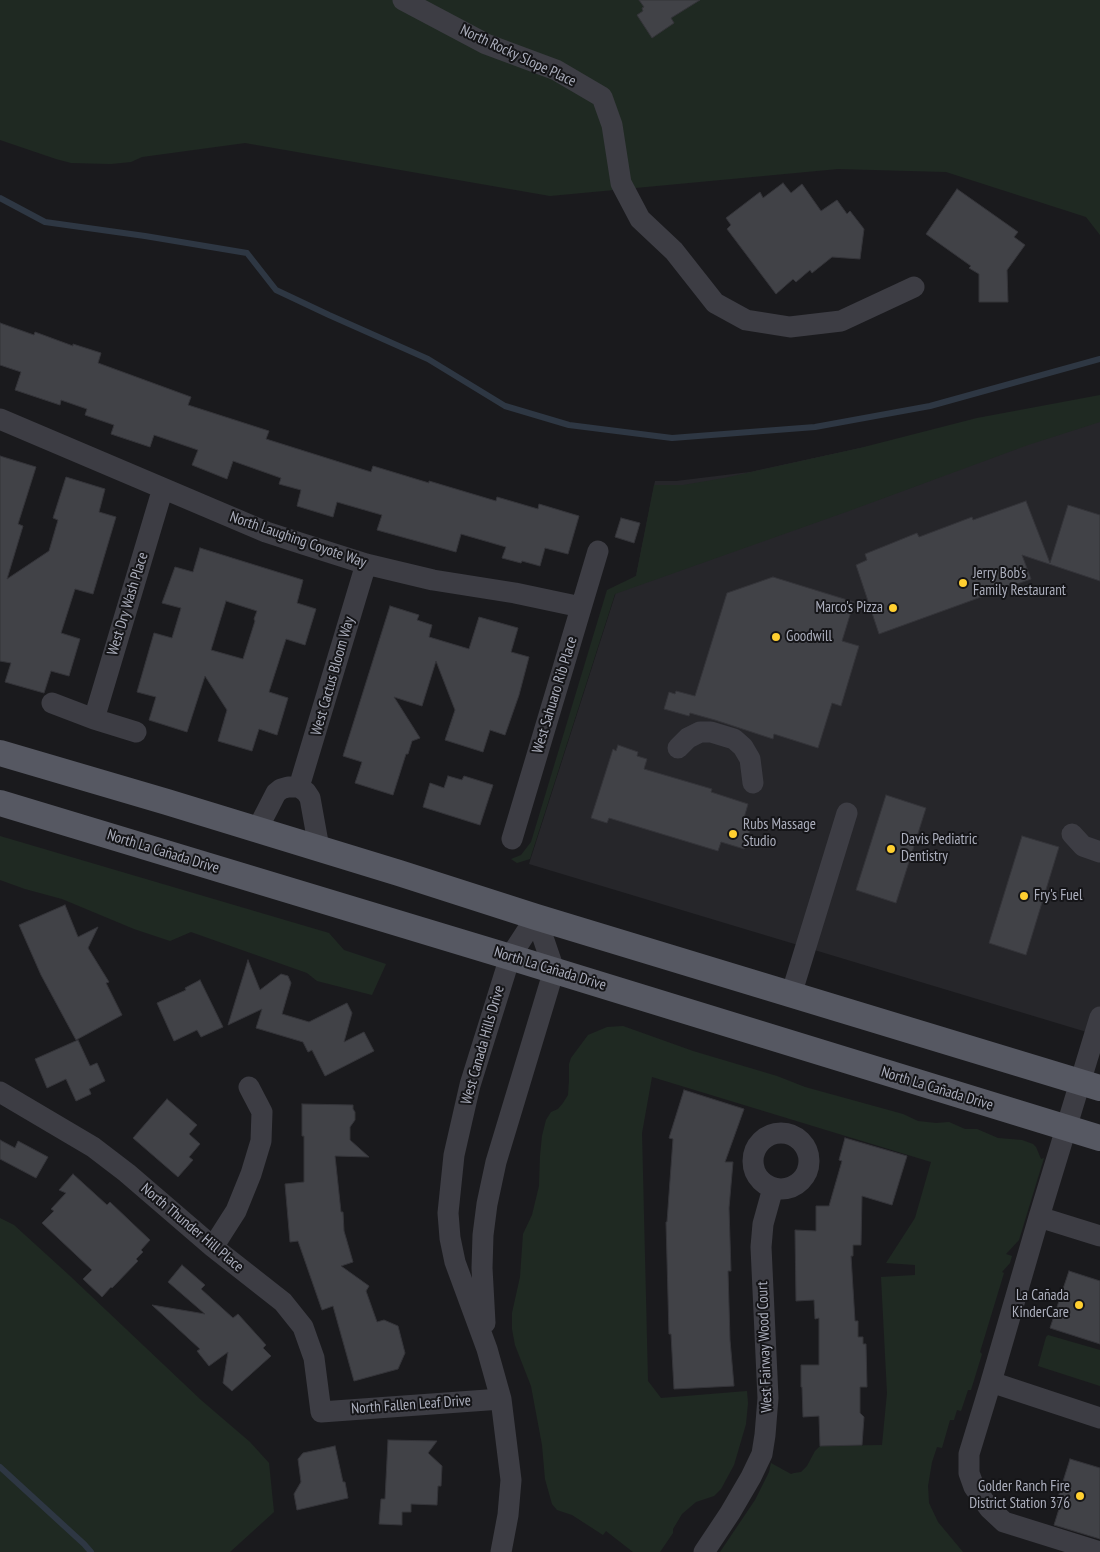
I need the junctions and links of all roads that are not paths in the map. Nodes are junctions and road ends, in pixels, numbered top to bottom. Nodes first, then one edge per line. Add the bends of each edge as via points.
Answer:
1 (403, 0) edge
2 (914, 287) dead end
3 (0, 419) edge
4 (163, 488) junction
5 (598, 551) dead end
6 (366, 564) junction
7 (581, 608) junction
8 (52, 703) dead end
9 (94, 719) junction
10 (136, 732) dead end
11 (678, 748) dead end
12 (0, 753) edge
13 (753, 783) dead end
14 (300, 787) junction
15 (0, 803) edge
16 (847, 813) dead end
17 (257, 830) junction
18 (1072, 834) dead end
19 (512, 839) dead end
20 (319, 848) junction
21 (1100, 852) edge
22 (536, 917) junction
23 (510, 957) junction
24 (554, 970) junction
25 (791, 994) junction
26 (1100, 1017) edge
27 (1090, 1085) edge
28 (249, 1087) dead end
29 (0, 1092) edge
30 (1066, 1128) junction
31 (1100, 1138) edge
32 (773, 1188) dead end
33 (1039, 1217) junction
34 (1100, 1236) edge
35 (213, 1247) junction
36 (487, 1349) junction
37 (991, 1382) junction
38 (501, 1399) junction
39 (321, 1412) joint
40 (1100, 1418) edge
41 (501, 1552) edge
42 (704, 1552) edge
43 (1100, 1552) edge

1 - 2 street, North Rocky Slope Place via 486,44 556,70 602,97 612,125 621,184 640,219 674,251 715,302 746,320 790,327 841,321
3 - 4 street, North Laughing Coyote Way
4 - 6 street, North Laughing Coyote Way via 266,532
4 - 9 street, West Dry Wash Place
5 - 7 street, West Sahuaro Rib Place
6 - 7 street, North Laughing Coyote Way
6 - 14 street, West Cactus Bloom Way
7 - 19 street, West Sahuaro Rib Place
8 - 9 street
9 - 10 street
11 - 13 street via 700,732 734,739 750,758
12 - 17 main road
14 - 17 street via 288,787 276,793
14 - 20 street via 310,798
15 - 23 main road, North La Cañada Drive
16 - 25 street
17 - 20 main road
18 - 21 street via 1083,846
20 - 22 main road
22 - 23 street, West Canada Hills Drive
22 - 24 street
22 - 25 main road
23 - 24 main road, North La Cañada Drive
23 - 36 street, West Canada Hills Drive via 461,1119 448,1214 455,1262
24 - 30 main road, North La Cañada Drive
24 - 36 street, West Canada Hills Drive via 496,1162 487,1204 482,1268
25 - 27 main road
26 - 27 street
27 - 30 street
28 - 35 street via 262,1112 261,1141 236,1211
29 - 35 street, North Thunder Hill Place via 93,1147
30 - 31 main road, North La Cañada Drive
30 - 33 street
32 - 42 street, West Fairway Wood Court via 761,1248 768,1398 762,1454 730,1513
33 - 34 street
33 - 37 street
35 - 39 street, North Thunder Hill Place via 283,1302 303,1327 314,1358
36 - 38 street, West Canada Hills Drive
37 - 40 street
37 - 43 street via 969,1454 969,1473 974,1487 1004,1522
38 - 39 street, North Fallen Leaf Drive
38 - 41 street, West Canada Hills Drive via 511,1480

